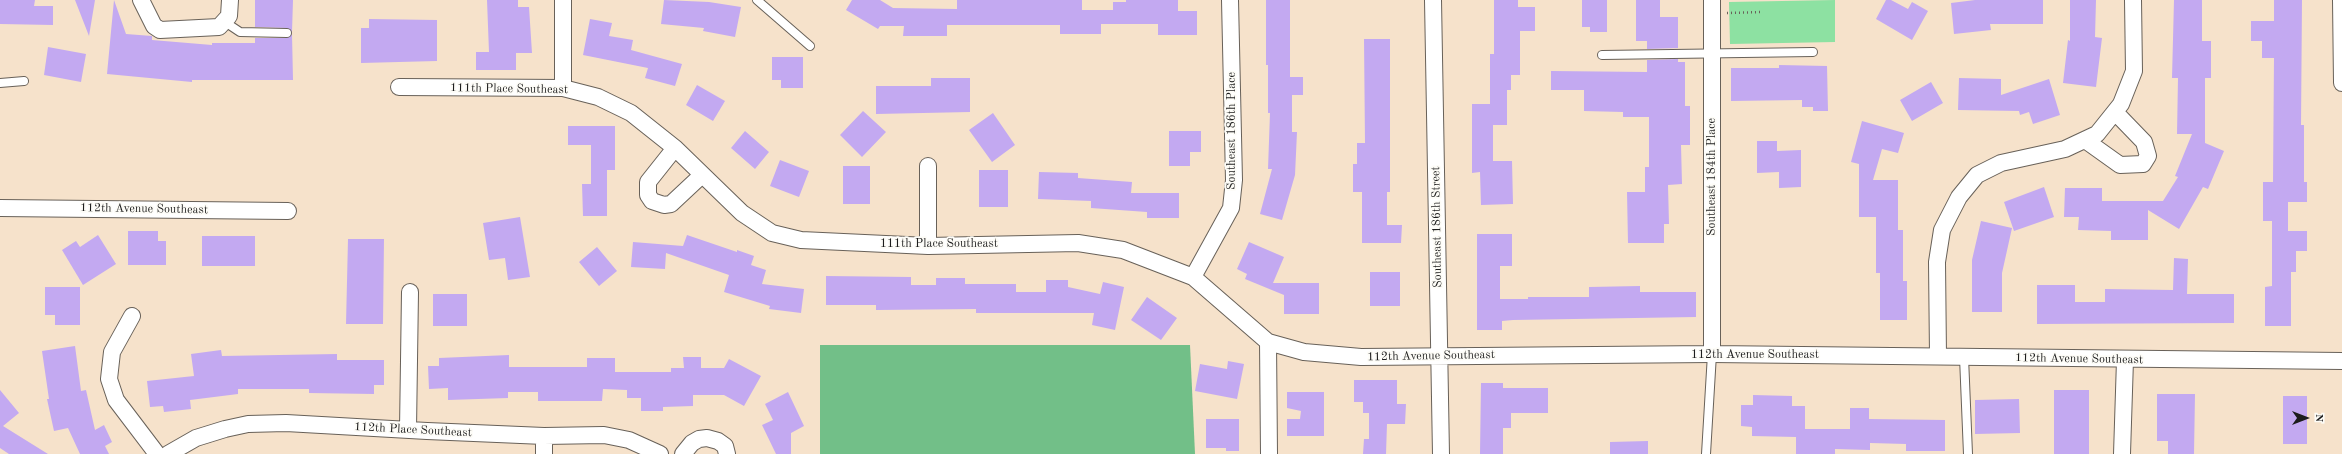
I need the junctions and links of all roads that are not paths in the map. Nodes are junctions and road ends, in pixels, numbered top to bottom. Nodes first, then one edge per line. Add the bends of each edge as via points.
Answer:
1 (141, 0) edge
2 (230, 0) edge
3 (563, 0) edge
4 (757, 0) edge
5 (1230, 0) edge
6 (1433, 0) edge
7 (2133, 0) edge
8 (2341, 0) edge
9 (1712, 6) edge
10 (225, 22) junction
11 (288, 33) dead end
12 (810, 46) dead end
13 (1812, 52) dead end
14 (1712, 53) junction
15 (1602, 55) dead end
16 (24, 81) dead end
17 (0, 83) edge
18 (2342, 83) edge
19 (399, 88) dead end
20 (563, 88) junction
21 (2115, 112) junction
22 (2085, 140) junction
23 (675, 148) junction
24 (928, 166) dead end
25 (702, 175) junction
26 (0, 208) edge
27 (288, 211) dead end
28 (928, 246) junction
29 (1193, 277) junction
30 (410, 292) dead end
31 (132, 316) dead end
32 (1268, 342) junction
33 (1712, 354) junction
34 (1439, 356) junction
35 (1938, 356) junction
36 (1964, 357) junction
37 (2125, 360) junction
38 (2342, 361) edge
39 (408, 429) junction
40 (544, 436) junction
41 (157, 454) edge
42 (168, 454) edge
43 (544, 454) edge
44 (660, 454) edge
45 (683, 454) edge
46 (727, 454) edge
47 (1268, 454) edge
48 (1441, 454) edge
49 (1706, 454) edge
50 (1968, 454) edge
51 (2122, 454) edge

1 - 10 street via 154,26 160,30 219,27
2 - 10 street via 229,16
3 - 20 street
4 - 12 lane
5 - 29 street, Southeast 186th Place via 1234,180 1231,208
6 - 34 street, Southeast 186th Street
7 - 21 street via 2134,71 2121,104
8 - 18 street
9 - 14 street, Southeast 184th Place
10 - 11 lane via 240,32
13 - 14 lane
14 - 15 lane
14 - 33 street, Southeast 184th Place
16 - 17 lane
19 - 20 street, 111th Place Southeast
20 - 23 street, 111th Place Southeast via 598,97 631,113
21 - 22 street via 2097,134
21 - 22 street via 2144,142 2148,156 2143,164 2120,165
22 - 35 street via 2065,149 2001,163 1976,175 1959,197 1942,230 1937,262
23 - 25 street, 111th Place Southeast
23 - 25 street via 648,182 648,195 652,201 664,205 671,204
24 - 28 street
25 - 28 street, 111th Place Southeast via 742,214 772,234 801,240
26 - 27 street, 112th Avenue Southeast
28 - 29 street, 111th Place Southeast via 1078,243 1123,250
29 - 32 street, 112th Avenue Southeast
30 - 39 street
31 - 41 street via 112,352 109,380 116,400
32 - 34 street, 112th Avenue Southeast via 1304,352 1361,357
32 - 47 street
33 - 34 street, 112th Avenue Southeast
33 - 35 street, 112th Avenue Southeast
33 - 49 lane
34 - 48 street, Southeast 186th Street
35 - 36 street, 112th Avenue Southeast
36 - 37 street, 112th Avenue Southeast
36 - 50 lane
37 - 38 street, 112th Avenue Southeast
37 - 51 street
39 - 40 street, 112th Place Southeast
39 - 42 street, 112th Place Southeast via 286,423 248,424 196,438
40 - 43 street
40 - 44 street, 112th Place Southeast via 604,435 629,440
45 - 46 street via 692,443 708,438 725,446

